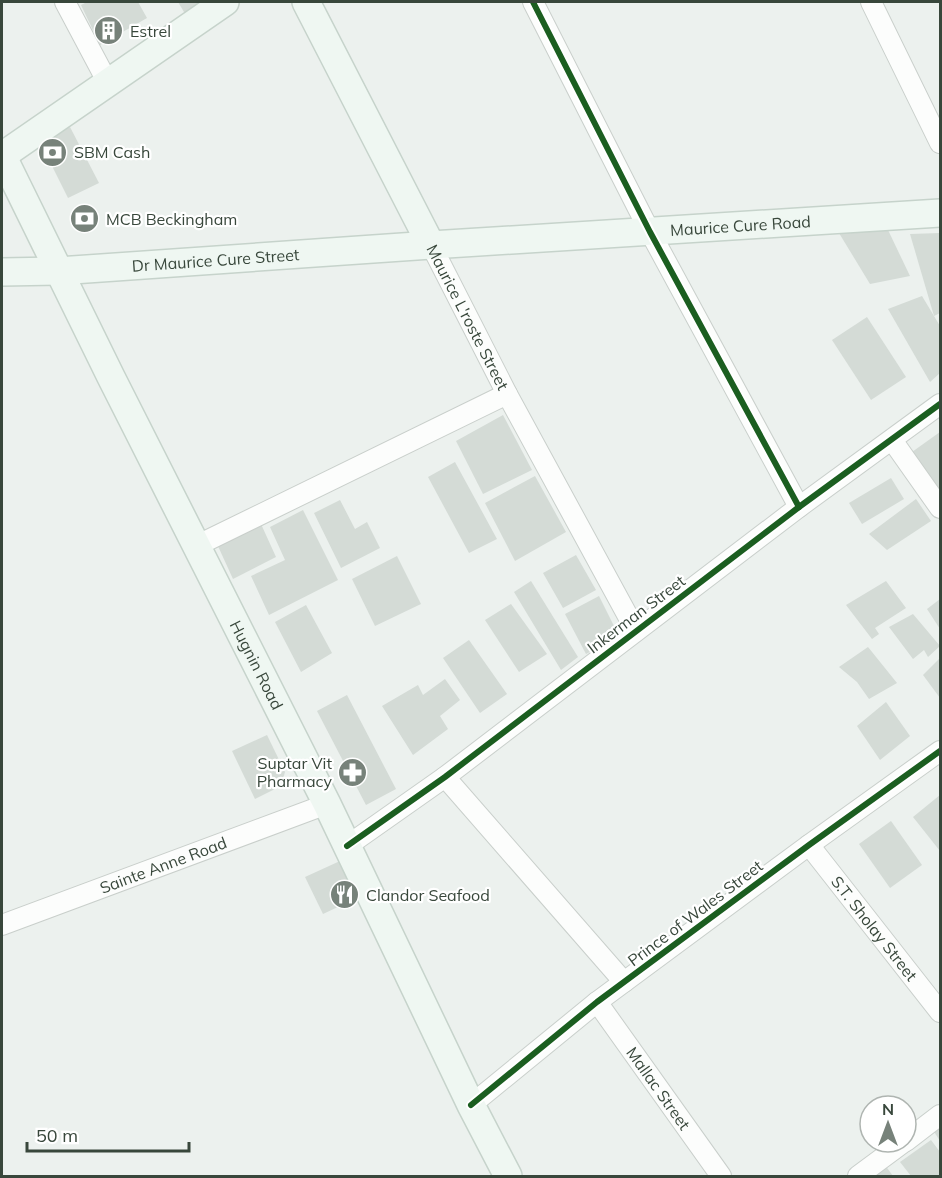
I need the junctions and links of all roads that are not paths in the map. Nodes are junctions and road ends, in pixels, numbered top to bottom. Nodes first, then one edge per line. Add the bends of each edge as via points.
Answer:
1 (65, 2) edge
2 (225, 2) edge
3 (306, 2) edge
4 (533, 2) edge
5 (871, 2) edge
6 (108, 83) junction
7 (940, 143) edge
8 (2, 155) edge
9 (940, 213) edge
10 (650, 232) junction
11 (431, 245) junction
12 (58, 271) junction
13 (2, 272) edge
14 (507, 394) junction
15 (940, 404) edge
16 (892, 440) junction
17 (799, 507) junction
18 (940, 508) edge
19 (196, 546) junction
20 (636, 631) junction
21 (940, 751) edge
22 (445, 777) junction
23 (327, 804) junction
24 (809, 844) junction
25 (347, 846) junction
26 (2, 925) edge
27 (624, 982) junction
28 (597, 1002) junction
29 (940, 1012) edge
30 (471, 1105) junction
31 (940, 1115) edge
32 (918, 1131) edge
33 (888, 1154) edge
34 (508, 1176) edge
35 (721, 1176) edge
36 (858, 1176) edge

1 - 6 street
2 - 6 main road
3 - 11 main road, Maurice L'roste Street
4 - 10 street
5 - 7 street
6 - 8 main road
8 - 12 main road, Hugnin Road
9 - 10 main road, Maurice Cure Road
10 - 11 main road, Maurice Cure Road
10 - 17 street
11 - 12 main road, Dr Maurice Cure Street
11 - 14 street, Maurice L'roste Street
12 - 13 main road, Dr Maurice Cure Street
12 - 19 main road, Hugnin Road
14 - 19 street
14 - 20 street, Maurice L'roste Street
15 - 16 street, Inkerman Street
16 - 17 street, Inkerman Street
16 - 18 street
17 - 20 street, Inkerman Street
19 - 23 main road, Hugnin Road
20 - 22 street, Inkerman Street
21 - 24 street, Prince of Wales Street
22 - 25 street, Inkerman Street
22 - 27 street
23 - 25 main road, Hugnin Road
23 - 26 street, Sainte Anne Road
24 - 27 street, Prince of Wales Street
24 - 29 street, S.T. Sholay Street
25 - 30 main road, Hugnin Road
27 - 28 street, Prince of Wales Street
28 - 30 street, Prince of Wales Street
28 - 35 street, Mallac Street
30 - 34 main road, Hugnin Road
31 - 32 street
33 - 36 street

